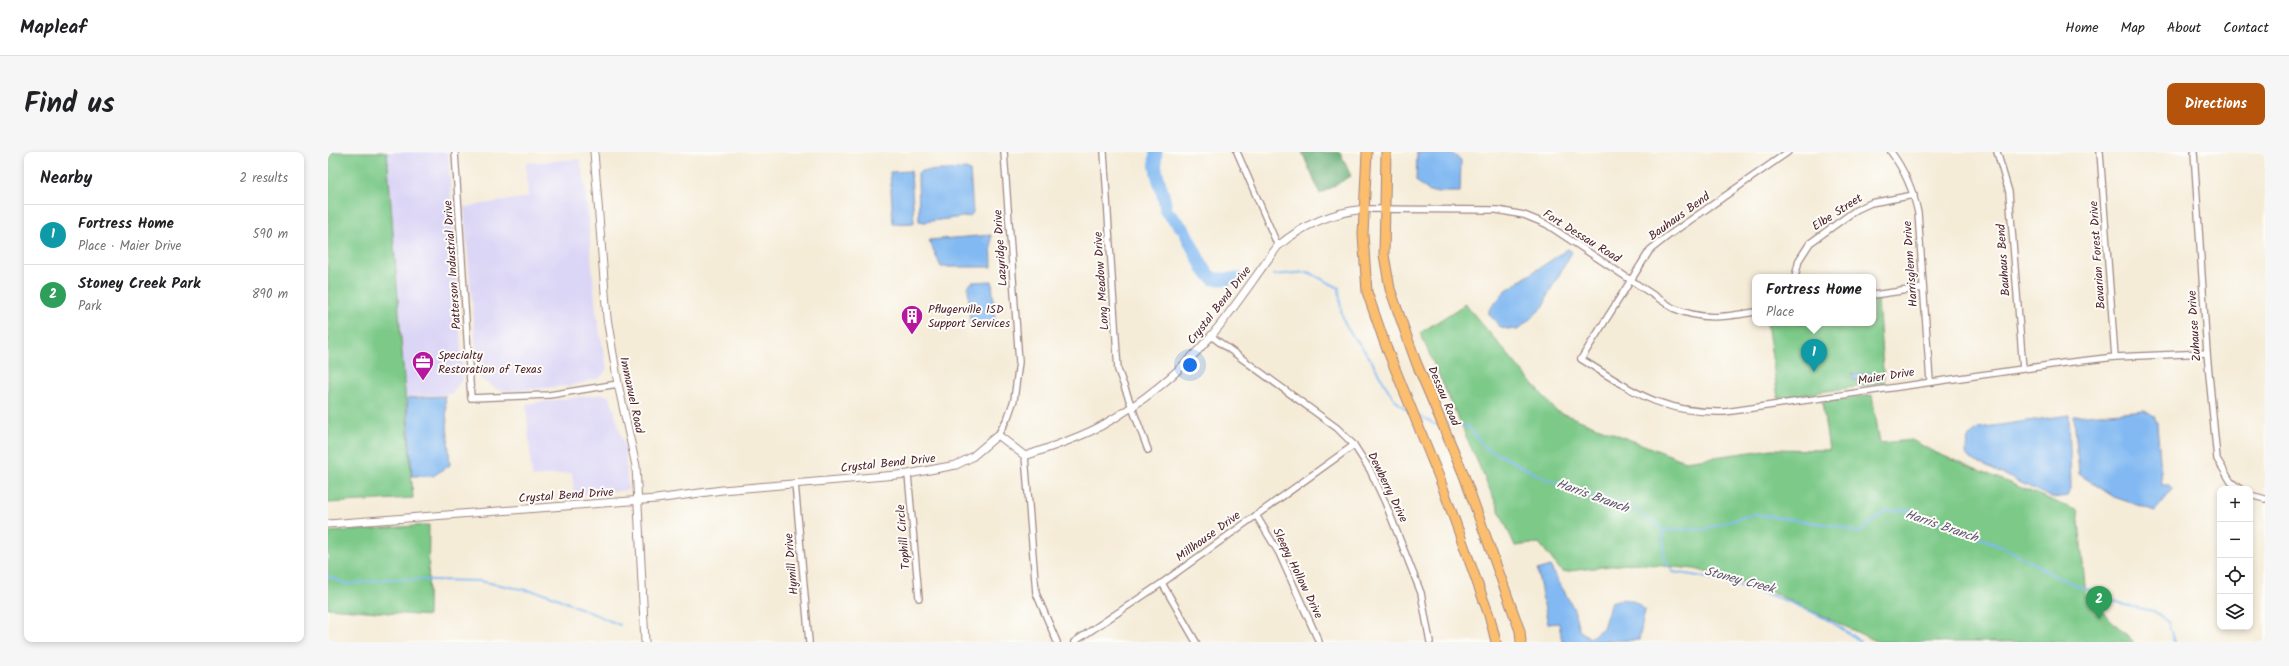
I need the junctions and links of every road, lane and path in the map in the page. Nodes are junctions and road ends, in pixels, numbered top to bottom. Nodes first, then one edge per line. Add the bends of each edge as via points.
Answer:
1 (455, 152) edge
2 (594, 152) edge
3 (1004, 152) edge
4 (1104, 152) edge
5 (1237, 152) edge
6 (1367, 152) edge
7 (1386, 152) edge
8 (1788, 152) edge
9 (1891, 152) edge
10 (1997, 152) edge
11 (2100, 152) edge
12 (2194, 152) edge
13 (1914, 195) junction
14 (1385, 208) junction
15 (1366, 209) junction
16 (1278, 246) junction
17 (1796, 274) edge
18 (1631, 280) junction
19 (1923, 288) junction
20 (1876, 295) edge
21 (1752, 312) edge
22 (1211, 336) junction
23 (2207, 352) junction
24 (2115, 357) junction
25 (1581, 360) joint
26 (2023, 369) junction
27 (1930, 381) junction
28 (618, 384) junction
29 (1131, 406) junction
30 (998, 435) junction
31 (1354, 445) junction
32 (1148, 450) dead end
33 (1025, 456) junction
34 (908, 474) junction
35 (795, 483) junction
36 (2236, 486) edge
37 (2253, 496) edge
38 (2265, 499) edge
39 (638, 500) junction
40 (1256, 515) junction
41 (328, 524) edge
42 (1162, 583) junction
43 (919, 598) dead end
44 (645, 642) edge
45 (809, 642) edge
46 (1057, 642) edge
47 (1074, 642) edge
48 (1196, 642) edge
49 (1319, 642) edge
50 (1430, 642) edge
51 (1496, 642) edge
52 (1521, 642) edge

1 - 28 street, Patterson Industrial Drive via 471,398 549,395
2 - 28 street, Immanuel Road via 606,318
3 - 30 street, Lazyridge Drive via 1019,362 1014,400
4 - 29 street, Long Meadow Drive via 1118,370
5 - 16 street
6 - 15 main road
7 - 14 main road, Dessau Road
8 - 18 street, Bauhaus Bend via 1668,235 1650,250
9 - 13 street, Harrisglenn Drive via 1903,169
10 - 26 street, Bauhaus Bend via 2009,192
11 - 24 street, Bavarian Forest Drive
12 - 23 street, Zuhause Drive
13 - 17 street, Elbe Street via 1871,203 1856,210 1810,243 1799,260
13 - 19 street, Harrisglenn Drive via 1918,213
14 - 15 street, Fort Dessau Road
14 - 18 street, Fort Dessau Road via 1497,210 1524,215 1546,224
14 - 52 main road, Dessau Road via 1384,255 1390,288 1427,386 1464,472 1520,631
15 - 16 street, Crystal Bend Drive via 1342,211 1302,229
15 - 51 main road via 1362,234 1367,292 1385,344 1439,477 1490,618
16 - 22 street, Crystal Bend Drive
18 - 21 street, Fort Dessau Road via 1673,308 1687,314 1715,318
18 - 25 street, Bauhaus Bend
19 - 20 street
19 - 27 street, Harrisglenn Drive
22 - 29 street, Crystal Bend Drive via 1167,380
22 - 31 street, Dewberry Drive via 1336,428
23 - 24 street, Maier Drive
23 - 36 street, Zuhause Drive via 2217,459 2230,482
24 - 26 street, Maier Drive
25 - 27 street, Maier Drive via 1639,395 1661,405 1704,412 1725,412
26 - 27 street, Maier Drive
28 - 39 street, Immanuel Road via 633,448
29 - 32 street, Long Meadow Drive
29 - 33 street, Crystal Bend Drive via 1101,426
30 - 33 street
30 - 34 street, Crystal Bend Drive via 985,448 956,465
31 - 40 street, Millhouse Drive
31 - 50 street, Dewberry Drive via 1370,470 1404,547 1421,593
33 - 46 street via 1036,593
34 - 35 street, Crystal Bend Drive
34 - 43 street, Tophill Circle
35 - 39 street, Crystal Bend Drive
35 - 45 street, Hymill Drive
37 - 38 street
39 - 41 street, Crystal Bend Drive
39 - 44 street, Immanuel Road
40 - 42 street, Millhouse Drive
40 - 49 street, Sleepy Hollow Drive via 1279,552
42 - 47 street, Millhouse Drive
42 - 48 street

